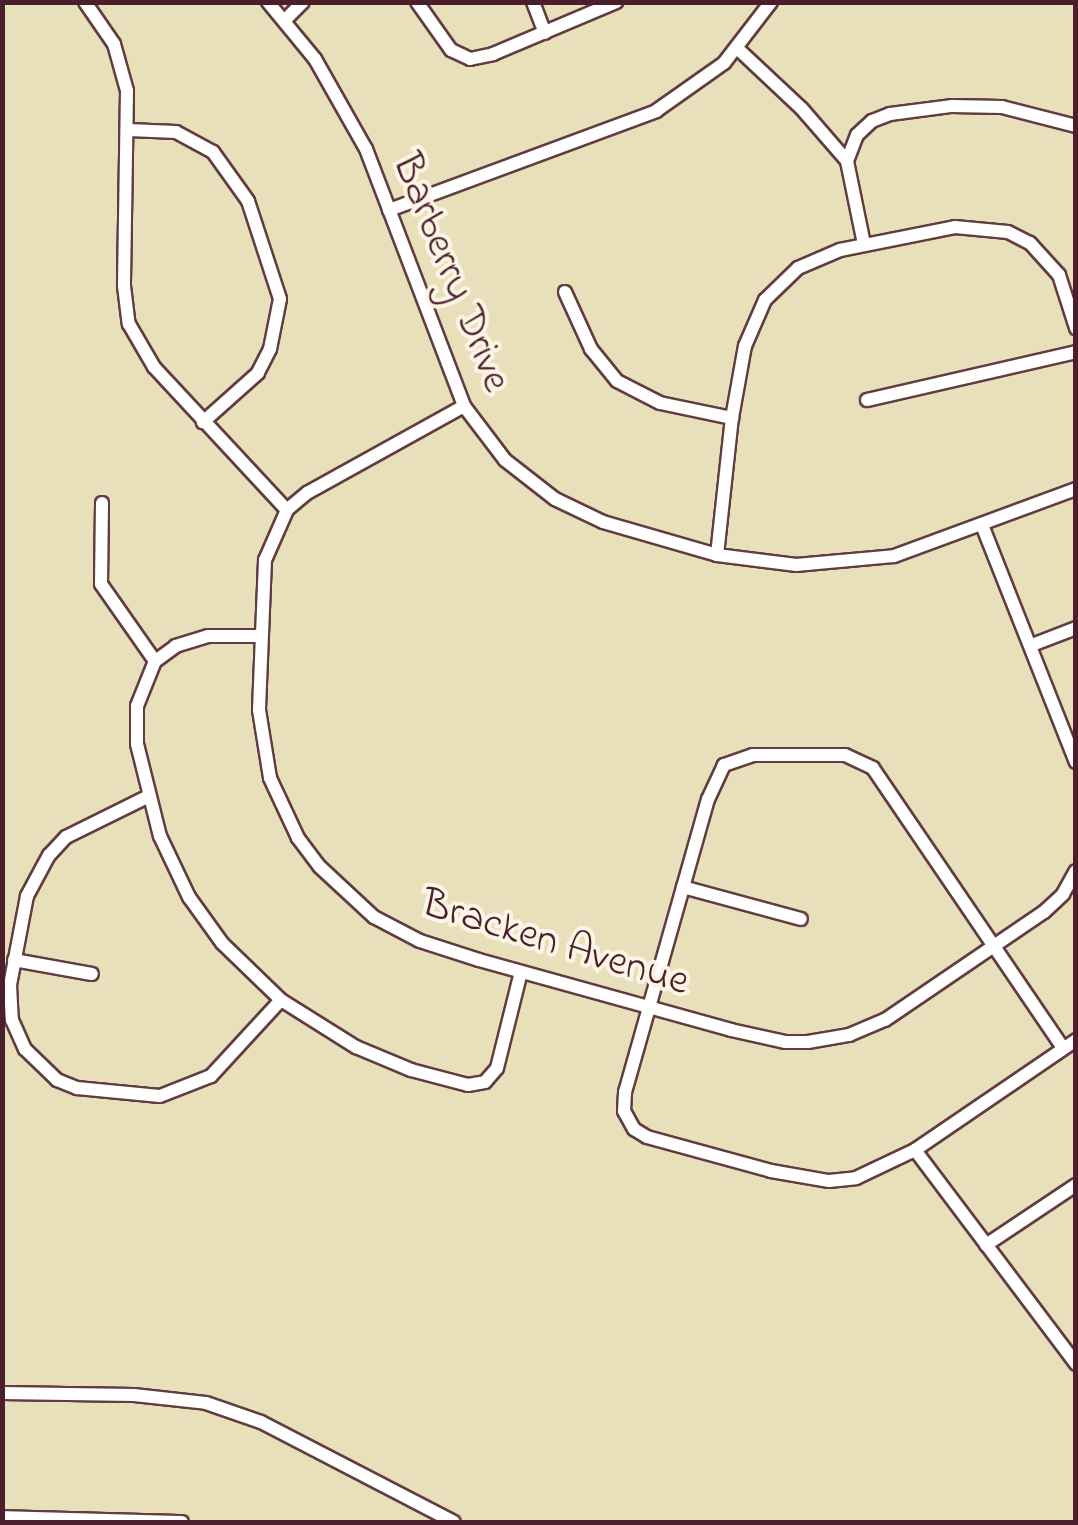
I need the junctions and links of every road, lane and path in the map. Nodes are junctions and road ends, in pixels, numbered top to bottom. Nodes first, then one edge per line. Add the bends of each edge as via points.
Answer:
1 (85, 2) edge
2 (268, 2) edge
3 (303, 2) edge
4 (416, 2) edge
5 (533, 2) edge
6 (616, 2) edge
7 (771, 2) edge
8 (285, 20) junction
9 (545, 33) junction
10 (737, 48) junction
11 (1076, 126) edge
12 (130, 130) junction
13 (847, 161) junction
14 (389, 210) junction
15 (864, 244) junction
16 (564, 292) dead end
17 (1076, 328) edge
18 (1076, 352) edge
19 (867, 400) dead end
20 (464, 406) junction
21 (732, 418) junction
22 (203, 422) junction
23 (1076, 489) edge
24 (102, 503) dead end
25 (286, 510) junction
26 (982, 525) junction
27 (717, 555) junction
28 (1076, 628) edge
29 (259, 636) junction
30 (1032, 645) junction
31 (155, 661) junction
32 (1076, 762) edge
33 (147, 797) junction
34 (1076, 871) edge
35 (683, 887) junction
36 (800, 919) dead end
37 (996, 946) junction
38 (14, 960) junction
39 (521, 972) junction
40 (92, 974) dead end
41 (281, 1000) junction
42 (649, 1008) junction
43 (1069, 1044) edge
44 (915, 1150) junction
45 (1076, 1185) edge
46 (986, 1245) junction
47 (1076, 1364) edge
48 (2, 1393) edge
49 (2, 1516) edge
50 (426, 1517) edge
51 (182, 1522) edge
52 (454, 1522) edge

1 - 12 street via 114,44
2 - 8 street, Barberry Drive
3 - 8 street
4 - 9 street via 458,58 493,54
5 - 9 street
6 - 9 street
7 - 10 street
8 - 14 street, Barberry Drive via 336,92
10 - 13 street
10 - 14 street via 686,93 636,120
11 - 13 street via 1002,106 890,114 857,134
12 - 22 street via 124,286 129,324 154,366
12 - 22 street via 176,132 214,152 248,201 280,299 258,373
13 - 15 street
14 - 20 street, Barberry Drive
15 - 17 street via 955,227 1008,232 1030,243 1059,275
15 - 21 street via 813,260 765,300 745,346
16 - 21 street via 591,349 617,381 660,403
18 - 19 street
20 - 25 street
20 - 27 street, Barberry Drive via 505,460 555,499 603,522
21 - 27 street
22 - 25 street
23 - 26 street, Barberry Drive
24 - 31 street via 101,584
25 - 29 street, Bracken Avenue via 265,560
26 - 27 street, Barberry Drive via 894,556 846,564 770,564
26 - 30 street
28 - 30 street
29 - 31 street via 189,640
29 - 39 street, Bracken Avenue via 258,710 270,778 320,867 399,932
30 - 32 street
31 - 33 street via 137,706 136,744
33 - 38 street via 85,823 49,855 27,896
33 - 41 street via 189,897 222,943
34 - 37 street, Bracken Avenue via 1064,894
35 - 36 street
35 - 37 street via 724,764 754,755 845,754 873,768 892,790
35 - 42 street
37 - 42 street, Bracken Avenue via 885,1020 825,1040 785,1042
37 - 43 street
38 - 40 street
38 - 41 street via 12,1020 25,1049 57,1080 95,1092 160,1096 197,1085 224,1066
39 - 41 street via 497,1068 478,1084 356,1048
39 - 42 street, Bracken Avenue
42 - 44 street via 624,1092 628,1120 647,1137 829,1182 856,1178
43 - 44 street
44 - 46 street
45 - 46 street
46 - 47 street
48 - 50 street via 206,1403 261,1422
49 - 51 street
50 - 52 street

